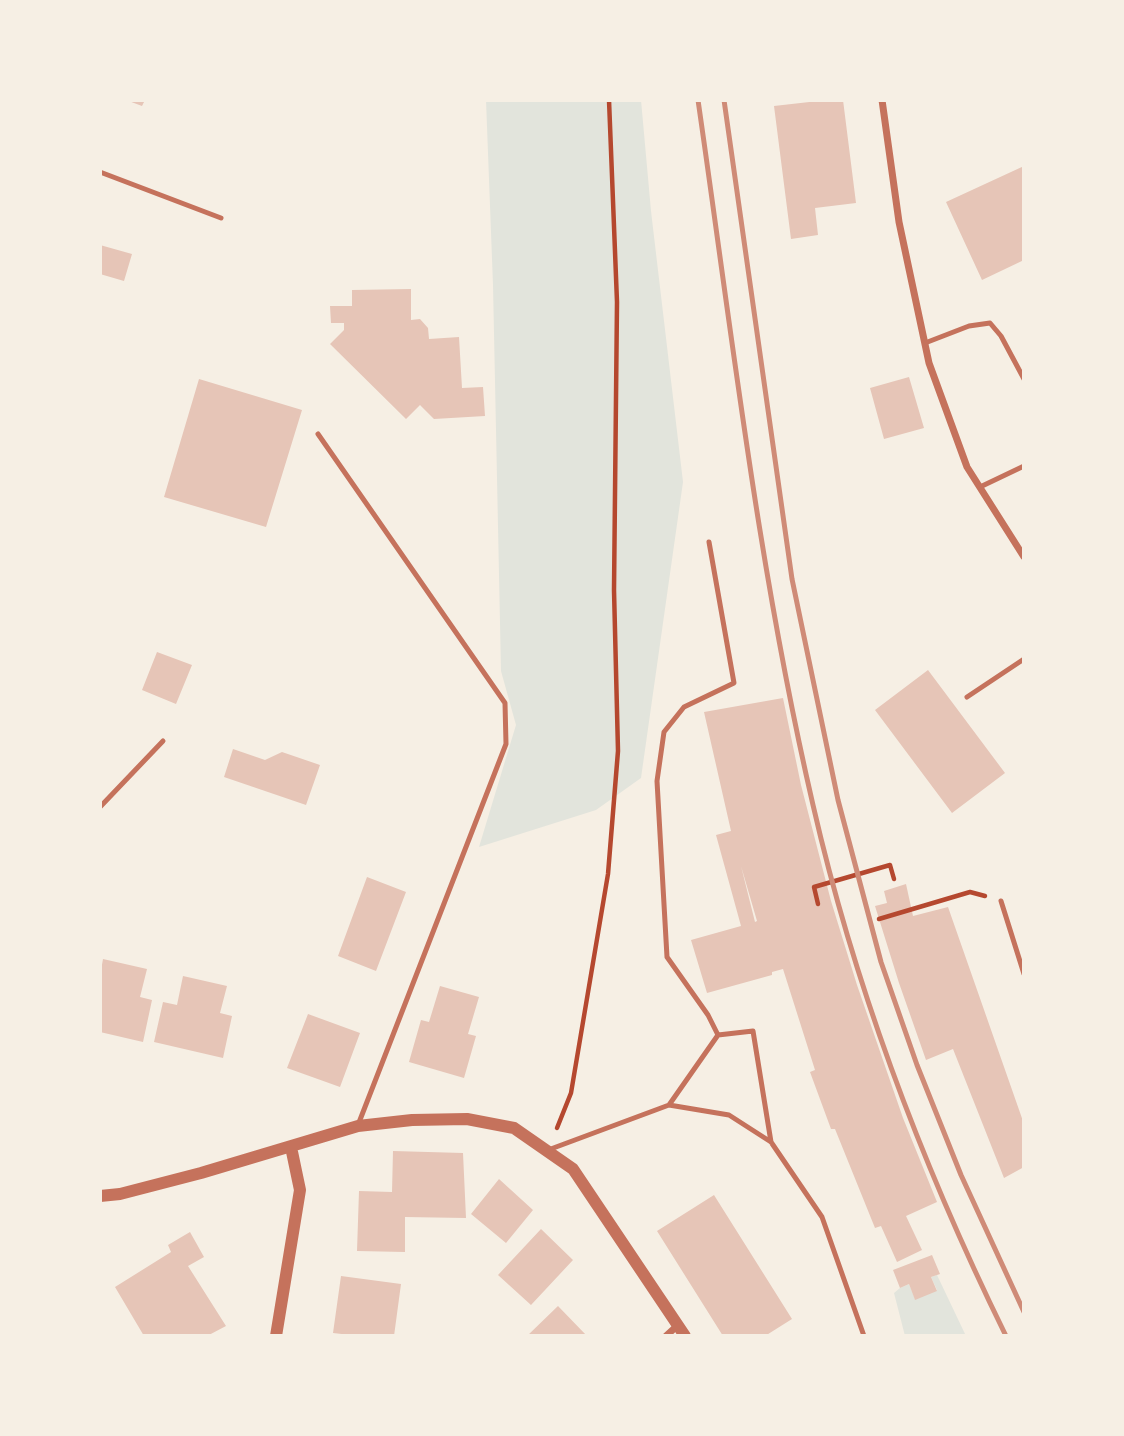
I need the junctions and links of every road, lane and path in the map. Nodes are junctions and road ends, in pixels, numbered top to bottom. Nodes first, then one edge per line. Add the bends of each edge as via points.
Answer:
1 (609, 100) edge
2 (882, 100) edge
3 (100, 172) edge
4 (221, 218) dead end
5 (925, 343) junction
6 (1024, 379) edge
7 (318, 434) dead end
8 (1024, 466) edge
9 (980, 488) junction
10 (709, 542) dead end
11 (1024, 557) edge
12 (1024, 659) edge
13 (967, 696) dead end
14 (163, 741) dead end
15 (100, 807) edge
16 (894, 879) dead end
17 (1001, 901) joint
18 (818, 904) dead end
19 (878, 919) dead end
20 (1024, 974) edge
21 (718, 1035) junction
22 (669, 1104) junction
23 (358, 1126) junction
24 (771, 1142) junction
25 (291, 1147) junction
26 (548, 1150) junction
27 (100, 1196) edge
28 (681, 1331) edge
29 (276, 1336) edge
30 (666, 1336) edge
31 (864, 1336) edge

1 - 26 path via 617,302 614,590 618,751 608,874 571,1093
2 - 5 street via 899,222
3 - 4 lane
5 - 6 lane via 990,323
5 - 9 street via 967,467
7 - 23 lane via 505,703 506,744
8 - 9 lane
9 - 11 street
10 - 21 lane via 734,683 684,707 664,732 657,781 667,957
12 - 13 lane
14 - 15 lane
16 - 18 path via 890,865 814,887
17 - 19 path via 970,892
17 - 20 lane
21 - 22 lane
21 - 24 lane via 753,1031
22 - 24 lane via 729,1115
22 - 26 lane
23 - 25 street
23 - 26 street via 467,1119 514,1128
24 - 31 lane via 822,1217
25 - 27 street
25 - 29 street via 300,1189
26 - 28 street via 573,1169
28 - 30 street

